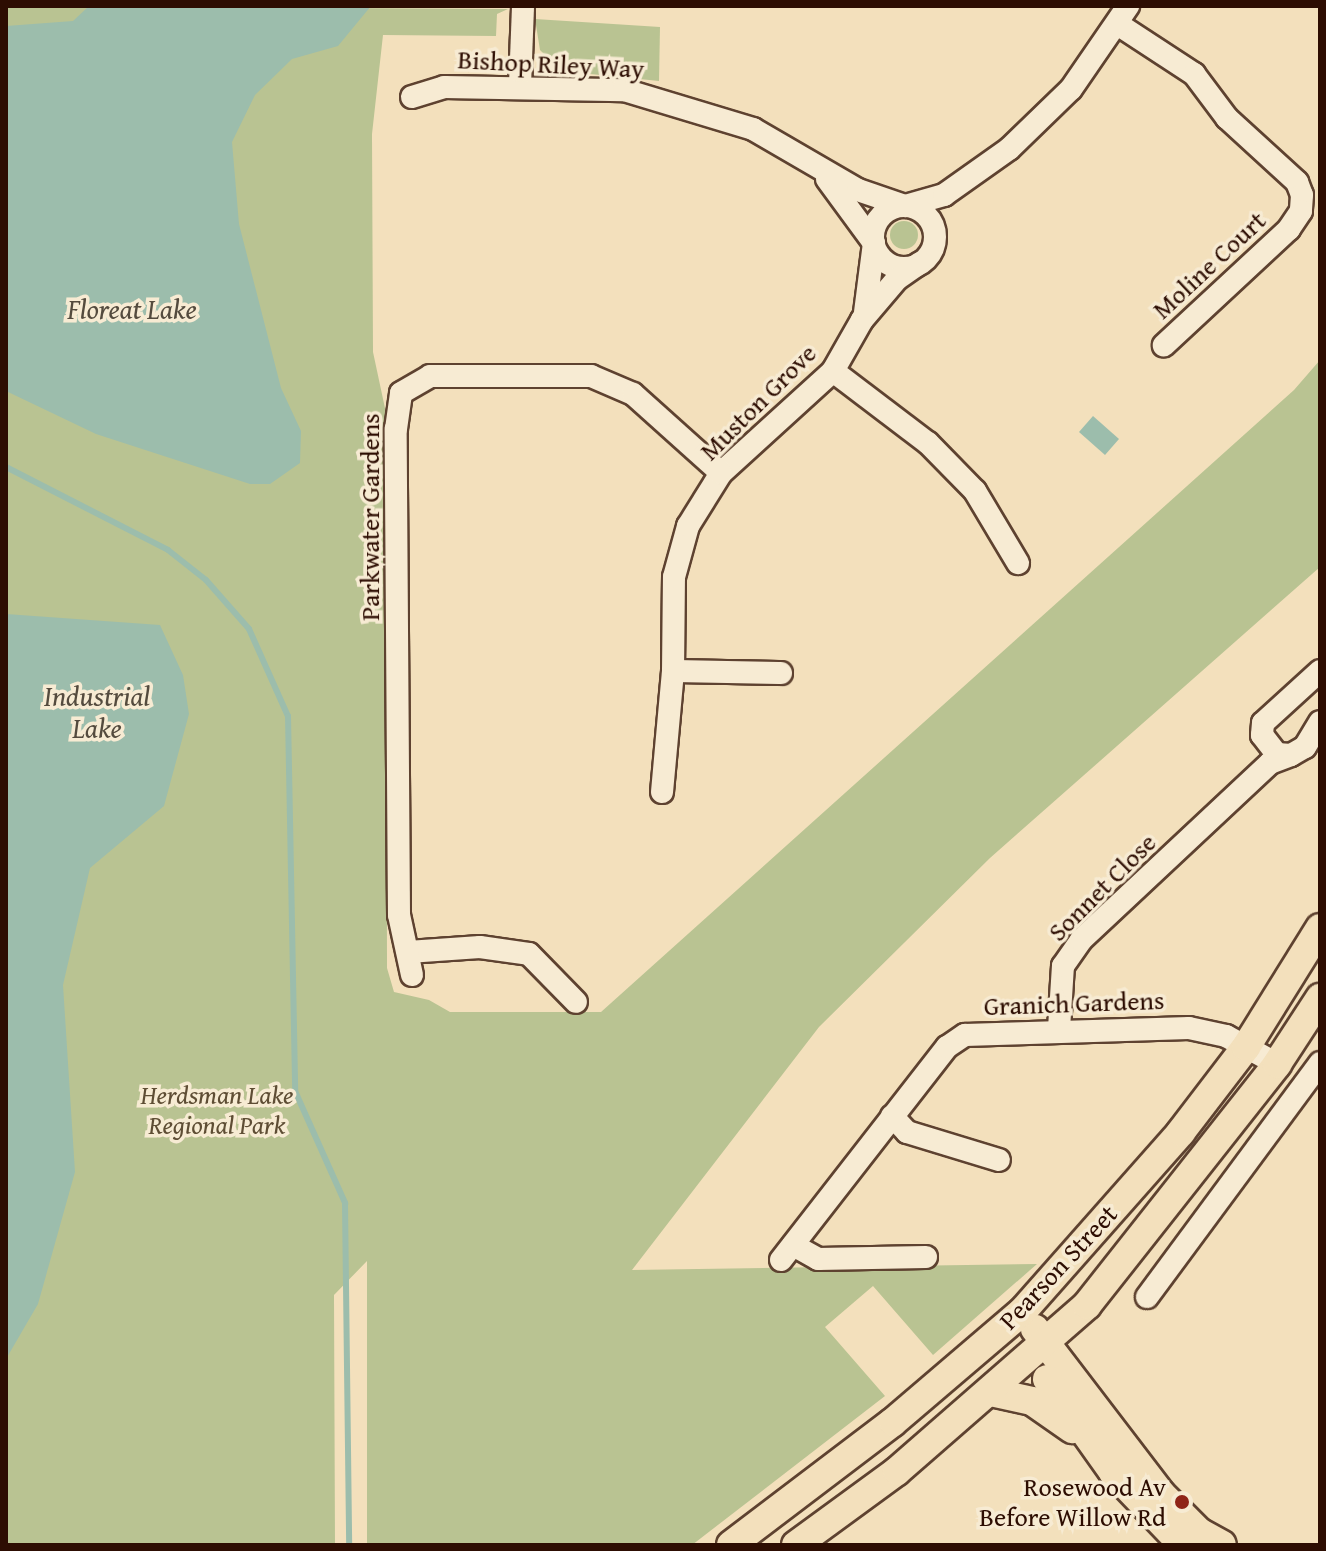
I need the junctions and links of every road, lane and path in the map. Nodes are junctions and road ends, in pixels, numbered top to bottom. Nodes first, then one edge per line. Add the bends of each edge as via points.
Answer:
1 (523, 6) edge
2 (1124, 15) edge
3 (520, 85) junction
4 (412, 97) dead end
5 (817, 167) junction
6 (986, 167) junction
7 (905, 206) junction
8 (874, 243) junction
9 (927, 256) junction
10 (862, 320) junction
11 (1164, 345) dead end
12 (833, 371) junction
13 (721, 473) junction
14 (1018, 563) dead end
15 (673, 671) junction
16 (1320, 671) edge
17 (781, 673) dead end
18 (1320, 693) edge
19 (1292, 696) junction
20 (1320, 722) edge
21 (1275, 754) junction
22 (662, 792) dead end
23 (1320, 928) edge
24 (408, 952) junction
25 (412, 975) dead end
26 (1320, 998) edge
27 (576, 1002) dead end
28 (1059, 1029) junction
29 (1246, 1047) junction
30 (1320, 1063) edge
31 (1277, 1064) junction
32 (892, 1116) junction
33 (999, 1160) dead end
34 (926, 1257) dead end
35 (1147, 1297) dead end
36 (1014, 1319) junction
37 (1039, 1350) junction
38 (991, 1392) junction
39 (1094, 1447) junction
40 (1199, 1542) edge
41 (731, 1545) edge
42 (796, 1545) edge

1 - 3 street
2 - 6 street via 1071,89
2 - 11 street, Moline Court via 1207,86 1227,118 1297,182 1302,195 1301,211 1289,229
3 - 4 street, Bishop Riley Way via 444,87
3 - 5 street, Bishop Riley Way via 624,90 672,101 753,129
5 - 7 street, Bishop Riley Way via 884,203
5 - 8 street
6 - 7 street via 944,195
6 - 9 street via 961,193
7 - 8 street via 881,216
7 - 9 street via 928,217
8 - 9 street via 892,265
8 - 10 street via 871,293
9 - 10 street, Muston Grove via 897,279
10 - 12 street, Muston Grove
12 - 13 street, Muston Grove
12 - 14 street via 928,443 975,491
13 - 15 street, Muston Grove via 680,549 672,607
13 - 24 street, Parkwater Gardens via 633,394 591,376 430,376 401,393 396,429 399,884
15 - 17 street
15 - 22 street, Muston Grove
16 - 19 street
18 - 19 street via 1308,690
19 - 21 street via 1263,723
20 - 21 street via 1305,747
21 - 28 street, Sonnet Close via 1070,953 1061,977
23 - 29 main road, Pearson Street
24 - 25 street, Parkwater Gardens
24 - 27 street via 480,947 529,954
26 - 31 main road, Pearson Street
28 - 29 street, Granich Gardens via 1189,1028 1226,1036
28 - 32 street, Granich Gardens via 965,1035 947,1047
29 - 31 street, Granich Gardens
29 - 36 main road, Pearson Street via 1181,1132
30 - 35 street
31 - 37 main road, Pearson Street via 1136,1248
32 - 33 street via 907,1132
32 - 34 street, Granich Gardens via 787,1252 818,1259
36 - 37 main road
36 - 41 main road, Pearson Street via 893,1422
37 - 38 main road, Pearson Street
37 - 39 main road
37 - 40 main road
38 - 39 main road via 1032,1401
38 - 42 main road, Pearson Street
39 - 40 main road via 1147,1513

